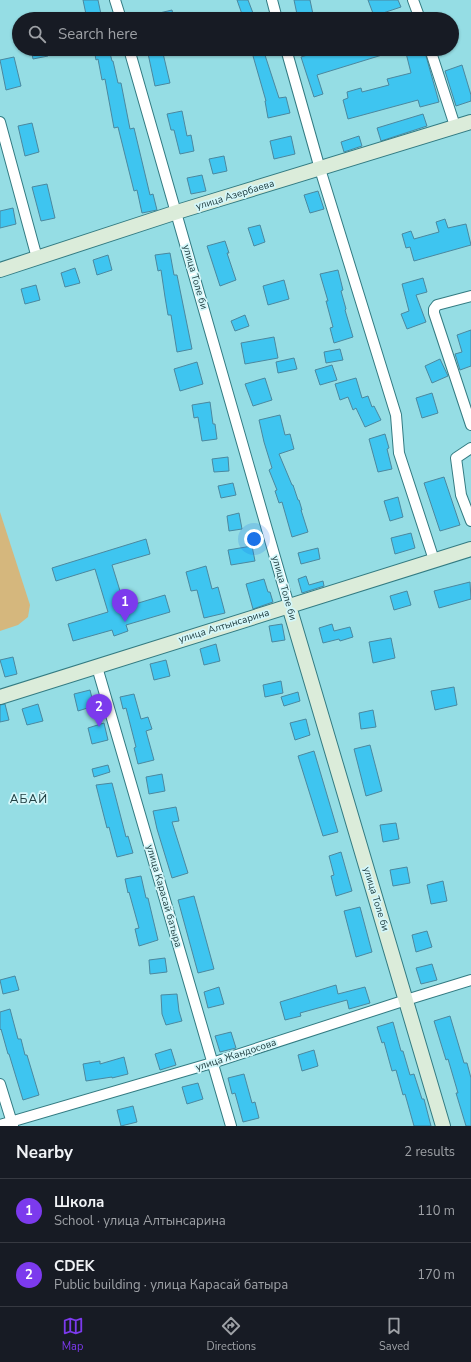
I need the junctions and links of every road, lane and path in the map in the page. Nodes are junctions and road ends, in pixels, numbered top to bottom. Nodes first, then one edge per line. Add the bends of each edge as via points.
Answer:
1 (115, 0) edge
2 (272, 0) edge
3 (413, 0) edge
4 (119, 12) edge
5 (276, 12) edge
6 (417, 12) edge
7 (132, 56) edge
8 (288, 56) edge
9 (432, 56) edge
10 (0, 122) edge
11 (471, 122) edge
12 (455, 126) junction
13 (320, 168) junction
14 (177, 212) junction
15 (37, 258) junction
16 (0, 270) edge
17 (471, 296) edge
18 (471, 425) edge
19 (471, 448) edge
20 (471, 521) edge
21 (471, 549) edge
22 (434, 560) junction
23 (289, 606) junction
24 (96, 666) junction
25 (0, 697) edge
26 (471, 980) edge
27 (406, 1000) junction
28 (212, 1063) junction
29 (0, 1084) edge
30 (0, 1124) edge
31 (12, 1124) edge
32 (231, 1126) edge
33 (443, 1126) edge

1 - 4 street
2 - 5 street
3 - 6 street
7 - 14 street, улица Толе би
8 - 13 street
9 - 12 street
10 - 15 street
11 - 12 street, улица Азербаева
12 - 13 street, улица Азербаева
13 - 14 street, улица Азербаева
13 - 22 street via 396,415 399,453
14 - 15 street, улица Азербаева
14 - 23 street, улица Толе би
15 - 16 street, улица Азербаева
17 - 18 street via 437,305 434,313
19 - 20 street via 456,458 461,495
21 - 22 street, улица Алтынсарина
22 - 23 street, улица Алтынсарина
23 - 24 street, улица Алтынсарина
23 - 27 street, улица Толе би
24 - 25 street, улица Алтынсарина
24 - 28 street, улица Карасай батыра
26 - 27 street, улица Жандосова
27 - 28 street, улица Жандосова
27 - 33 street, улица Толе би
28 - 31 street, улица Жандосова
28 - 32 street, улица Карасай батыра
29 - 31 street
30 - 31 street, улица Жандосова

